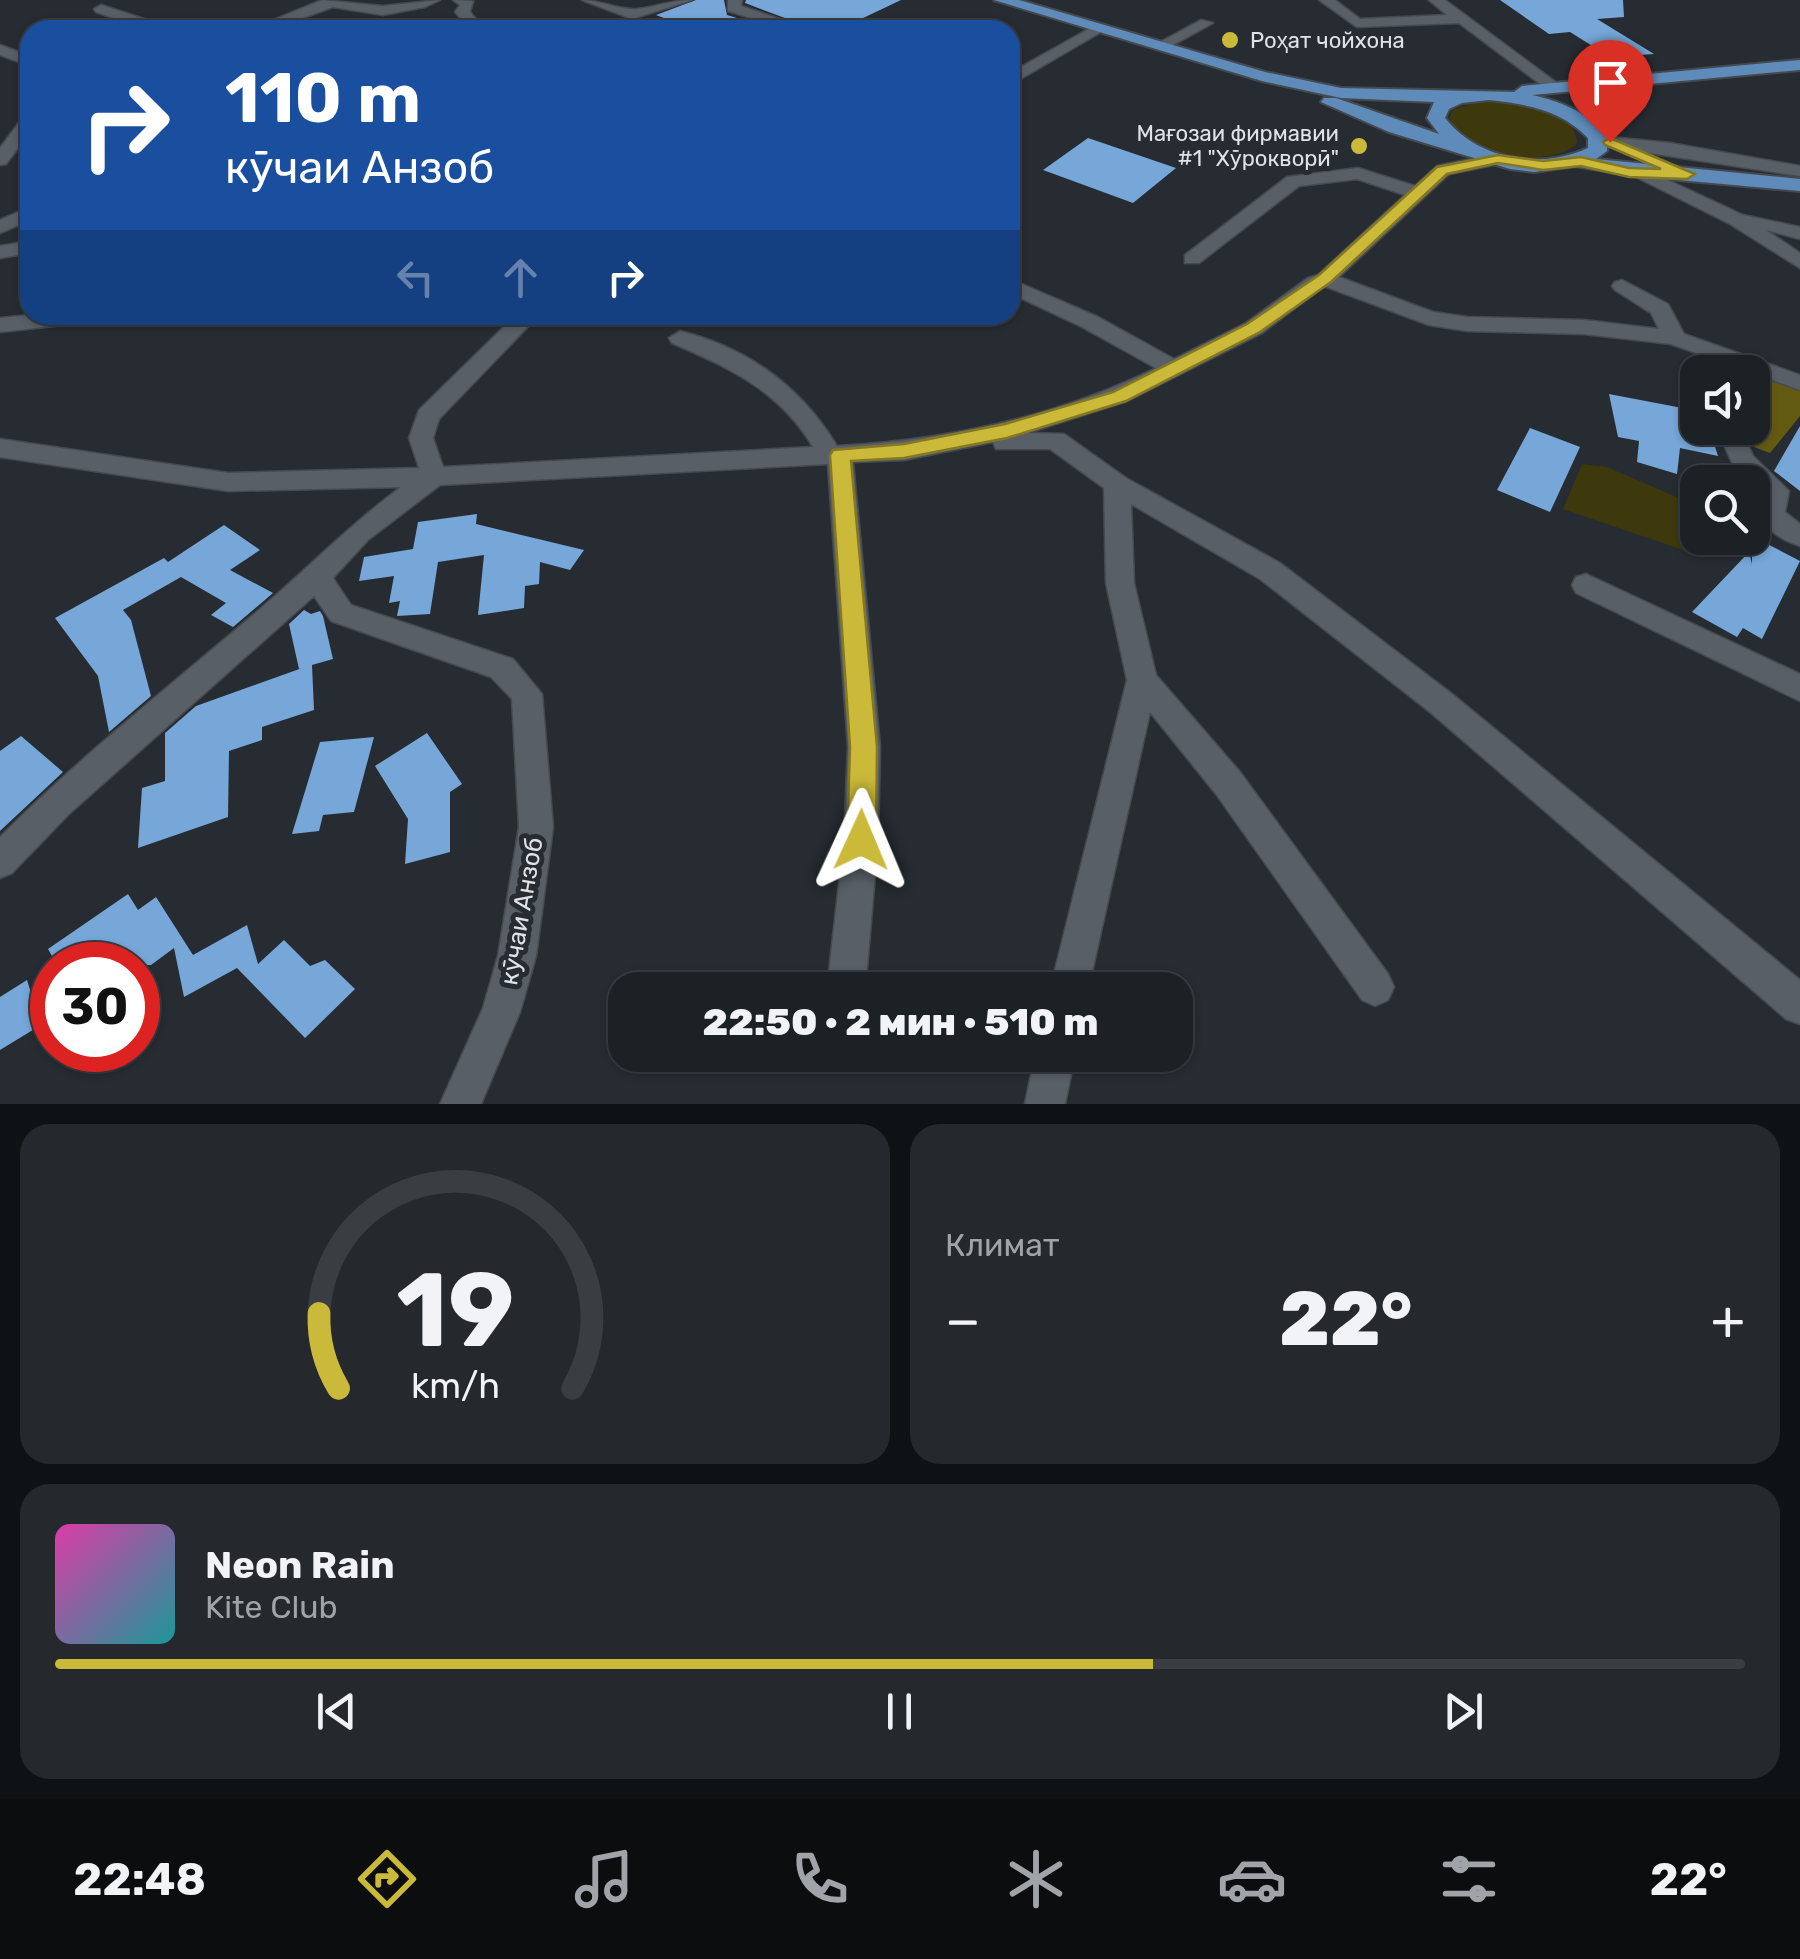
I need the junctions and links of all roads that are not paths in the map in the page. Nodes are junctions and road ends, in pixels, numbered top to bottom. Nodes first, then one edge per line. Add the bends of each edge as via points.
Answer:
1 (433, 0) edge
2 (460, 0) edge
3 (589, 0) edge
4 (684, 0) edge
5 (735, 0) edge
6 (1002, 0) edge
7 (1326, 0) edge
8 (1436, 0) edge
9 (330, 1) edge
10 (101, 9) dead end
11 (1462, 19) junction
12 (134, 20) edge
13 (290, 20) edge
14 (469, 20) edge
15 (773, 20) edge
16 (1206, 23) dead end
17 (1099, 29) junction
18 (1159, 47) junction
19 (1800, 65) edge
20 (1020, 74) edge
21 (1262, 76) junction
22 (1557, 88) junction
23 (1489, 95) junction
24 (1458, 98) junction
25 (1575, 116) junction
26 (1396, 128) junction
27 (20, 133) edge
28 (1604, 140) junction
29 (1465, 146) junction
30 (1498, 159) junction
31 (0, 160) edge
32 (1581, 162) junction
33 (1442, 170) junction
34 (1800, 171) edge
35 (1642, 172) junction
36 (1687, 174) junction
37 (1800, 186) edge
38 (1417, 193) junction
39 (1737, 220) junction
40 (1800, 233) edge
41 (1192, 259) dead end
42 (1800, 262) edge
43 (1325, 278) junction
44 (1622, 286) dead end
45 (1020, 289) edge
46 (518, 325) edge
47 (680, 338) dead end
48 (1675, 338) junction
49 (1174, 369) junction
50 (1800, 382) edge
51 (1120, 396) junction
52 (1055, 440) junction
53 (1736, 445) edge
54 (0, 448) edge
55 (904, 451) junction
56 (835, 455) junction
57 (434, 476) junction
58 (1117, 484) junction
59 (1800, 536) edge
60 (317, 577) junction
61 (1586, 585) dead end
62 (1142, 680) junction
63 (1800, 688) edge
64 (0, 861) edge
65 (848, 972) edge
66 (1073, 972) edge
67 (1374, 986) dead end
68 (1800, 1006) edge
69 (1052, 1072) edge
70 (460, 1104) edge
71 (1045, 1104) edge

1 - 9 street via 398,12
2 - 14 street via 468,4 462,12
3 - 4 street via 632,15
5 - 15 street via 733,8
6 - 17 main road
7 - 11 street via 1357,23
8 - 11 street
9 - 13 street
10 - 12 street
11 - 22 street
16 - 18 street
17 - 18 main road
17 - 20 street
18 - 21 main road
19 - 22 main road
21 - 24 main road via 1358,95
21 - 26 main road
22 - 23 main road
22 - 25 main road
23 - 24 main road
23 - 25 main road
24 - 29 main road via 1441,106 1436,118
25 - 28 main road
26 - 29 main road
26 - 33 main road via 1445,153
27 - 31 street
28 - 32 main road
28 - 34 street
28 - 36 main road
29 - 30 main road
30 - 32 main road via 1543,166
30 - 33 street
32 - 35 main road
33 - 38 street
35 - 36 main road
35 - 39 street
36 - 37 main road
38 - 41 street via 1358,173 1294,181
38 - 43 street
39 - 40 street
39 - 42 street
43 - 48 street via 1429,318
43 - 49 street via 1254,328
44 - 48 street via 1660,309
45 - 49 street
46 - 57 street via 428,416 421,438
47 - 56 street via 770,378
48 - 50 street
49 - 51 street
51 - 52 street
51 - 55 street via 1007,431
52 - 55 street
52 - 58 street
53 - 59 street via 1743,461 1776,491 1776,522
54 - 57 street via 228,482
55 - 56 street
56 - 57 street
56 - 65 street via 864,747
57 - 60 street via 358,534
58 - 62 street via 1120,583
58 - 68 street via 1270,571 1441,703
60 - 64 street
60 - 70 street, кӯчаи Анзоб via 342,613 502,668 527,694 536,827 517,956 501,1012
61 - 63 street
62 - 66 street
62 - 67 street via 1228,783
69 - 71 street

